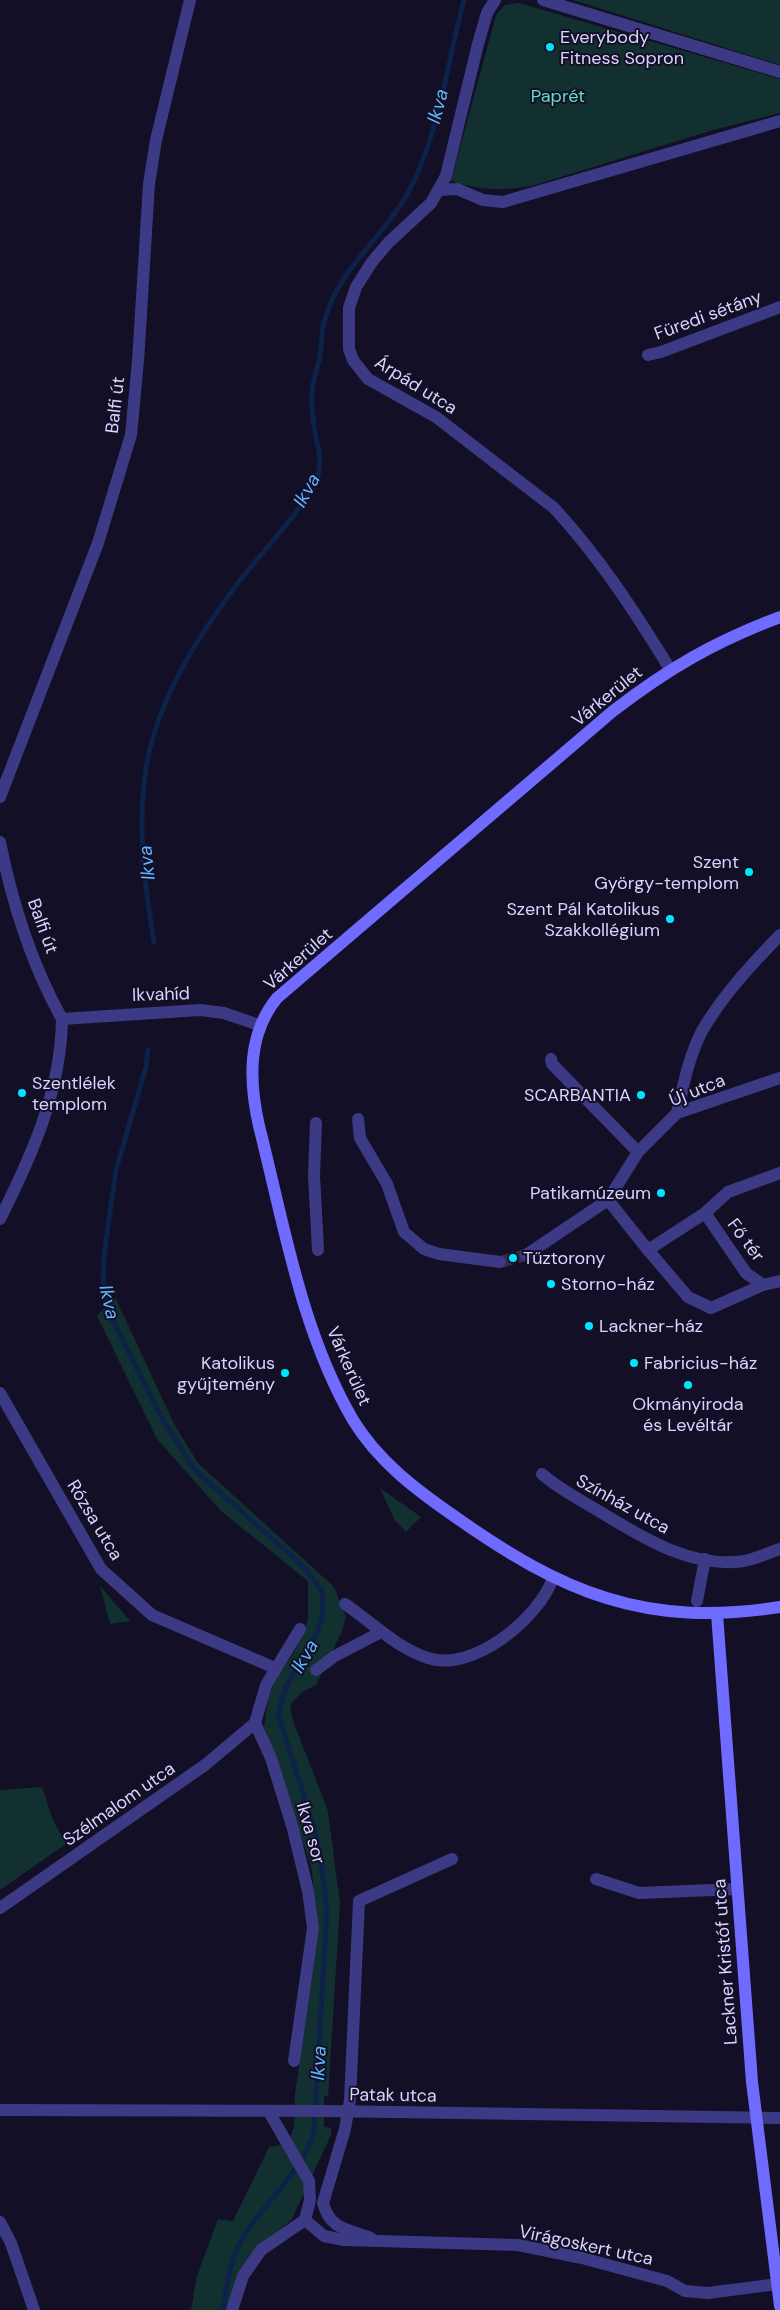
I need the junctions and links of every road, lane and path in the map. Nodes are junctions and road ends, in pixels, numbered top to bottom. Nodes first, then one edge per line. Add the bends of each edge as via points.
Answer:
1 (190, 0) edge
2 (496, 0) edge
3 (543, 0) edge
4 (780, 72) edge
5 (780, 121) edge
6 (440, 190) junction
7 (780, 307) edge
8 (648, 355) dead end
9 (780, 617) edge
10 (670, 669) junction
11 (0, 791) edge
12 (0, 797) edge
13 (0, 842) edge
14 (780, 935) edge
15 (62, 1018) junction
16 (259, 1025) junction
17 (551, 1059) dead end
18 (780, 1078) edge
19 (677, 1113) junction
20 (358, 1119) dead end
21 (316, 1122) dead end
22 (638, 1152) junction
23 (780, 1173) edge
24 (608, 1200) junction
25 (705, 1213) junction
26 (0, 1219) edge
27 (318, 1250) dead end
28 (648, 1250) junction
29 (526, 1255) tunnel mouth
30 (500, 1262) tunnel mouth
31 (772, 1283) edge
32 (0, 1393) edge
33 (542, 1474) dead end
34 (780, 1549) edge
35 (705, 1560) junction
36 (553, 1578) junction
37 (697, 1601) dead end
38 (345, 1604) dead end
39 (780, 1607) edge
40 (717, 1614) junction
41 (300, 1629) dead end
42 (381, 1632) junction
43 (275, 1668) junction
44 (316, 1670) dead end
45 (255, 1723) junction
46 (452, 1859) dead end
47 (596, 1878) dead end
48 (738, 1889) junction
49 (0, 1908) edge
50 (294, 2061) dead end
51 (0, 2110) edge
52 (269, 2112) junction
53 (348, 2112) junction
54 (780, 2118) edge
55 (755, 2119) junction
56 (306, 2220) junction
57 (0, 2222) edge
58 (383, 2242) junction
59 (777, 2284) junction
60 (780, 2306) edge
61 (34, 2310) edge
62 (232, 2310) edge

1 - 11 street, Balfi út via 156,140 149,184 131,434 98,543 28,729
2 - 6 street, Árpád utca via 487,13
3 - 4 street
5 - 6 street via 503,202 483,200 457,189
6 - 10 street, Árpád utca via 431,203 377,255 356,287 349,308 348,331 353,360 368,379 436,417 554,508 607,571
7 - 8 street, Füredi sétány
9 - 10 street, Várkerület via 698,652
10 - 16 street, Várkerület via 613,710 277,998
11 - 12 street, Balfi út
13 - 15 street, Balfi út via 19,914 50,996
14 - 19 street via 744,974 702,1032
15 - 16 street, Ikvahíd via 200,1010 224,1013
15 - 26 street via 51,1101 39,1136
16 - 36 street, Várkerület via 252,1073 259,1126 306,1310 348,1411 379,1455 418,1491 491,1543
17 - 22 street via 552,1064
18 - 19 street, Új utca
19 - 22 street, Új utca
20 - 30 street via 360,1138 387,1184 404,1232 424,1249 439,1254
21 - 27 street via 314,1176
22 - 24 street
23 - 25 street, Fő tér via 728,1192
24 - 28 street, Fő tér
24 - 29 street
25 - 28 street, Fő tér
25 - 31 street, Fő tér via 746,1273
28 - 31 street, Fő tér via 688,1297 711,1308
32 - 43 street, Rózsa utca via 101,1569 110,1579 152,1615
33 - 35 street, Színház utca via 556,1486 636,1534
34 - 35 street, Színház utca via 743,1561
35 - 37 street
36 - 40 street, Várkerület via 625,1604
36 - 42 street via 526,1617 503,1639 464,1657 431,1659 390,1640
38 - 42 street
39 - 40 street, Várkerület
40 - 48 street, Lackner Kristóf utca
41 - 43 street
42 - 44 street
43 - 45 street via 266,1685
45 - 49 street, Szélmalom utca via 217,1756
45 - 50 street, Ikva sor via 271,1758 293,1829 313,1928
46 - 53 street via 359,1901
47 - 48 street via 639,1893
48 - 55 street, Lackner Kristóf utca
51 - 52 street, Patak utca
52 - 53 street, Patak utca
52 - 56 street via 309,2181
53 - 55 street, Patak utca
53 - 58 street, Virágoskert utca via 323,2203 326,2214 335,2225
54 - 55 street, Patak utca
55 - 59 street, Lackner Kristóf utca
56 - 58 street, Virágoskert utca via 324,2236
56 - 62 street via 261,2250 243,2276
57 - 61 street via 11,2243
58 - 59 street, Virágoskert utca via 518,2246 582,2258 667,2281 685,2291 708,2293
59 - 60 street, Lackner Kristóf utca

